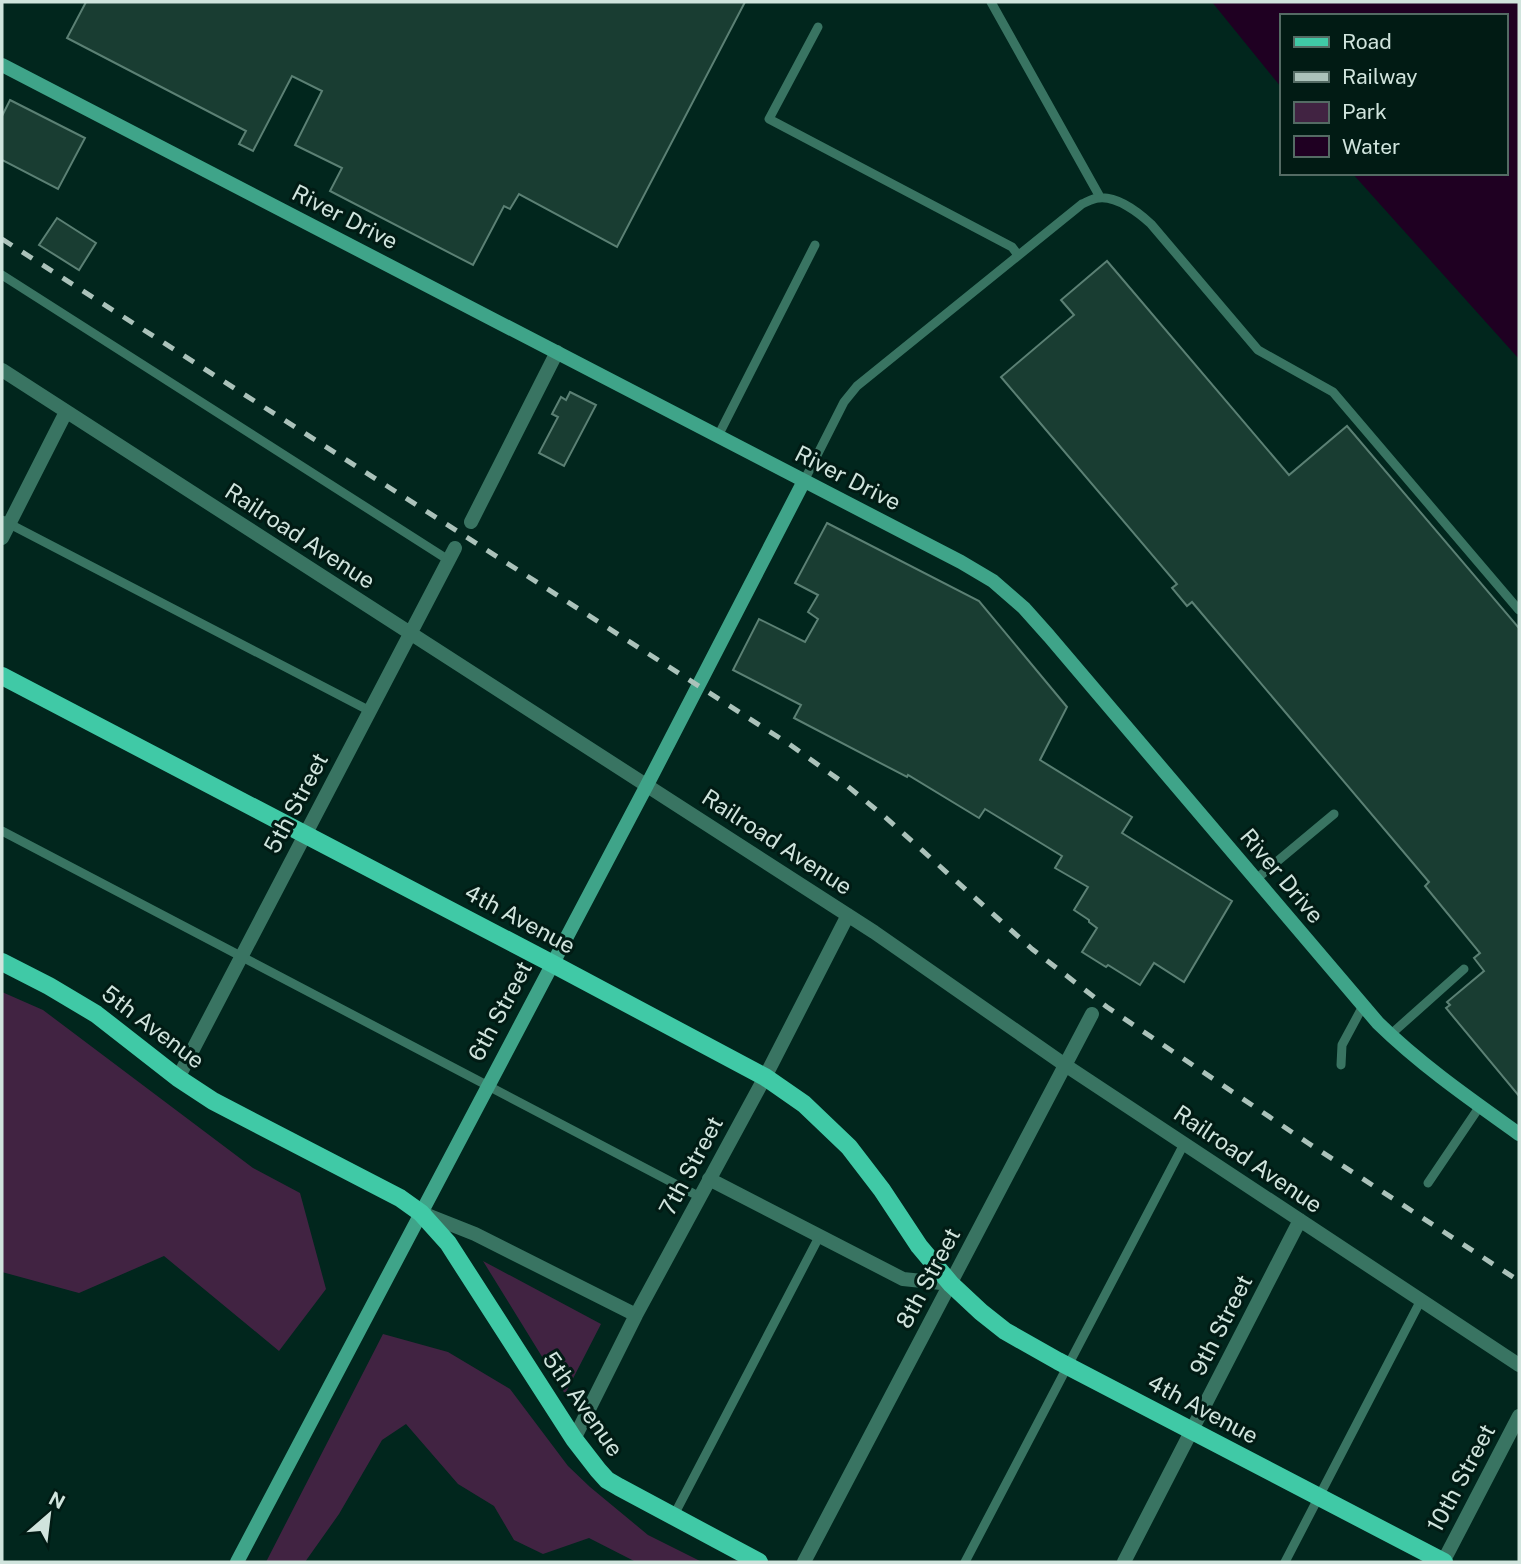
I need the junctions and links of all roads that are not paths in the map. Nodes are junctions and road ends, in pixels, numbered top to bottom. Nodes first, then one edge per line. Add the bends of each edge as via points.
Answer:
1 (991, 2) edge
2 (818, 27) dead end
3 (2, 65) edge
4 (1100, 197) junction
5 (816, 245) dead end
6 (1018, 256) junction
7 (2, 275) edge
8 (557, 352) junction
9 (2, 370) edge
10 (66, 412) junction
11 (718, 436) junction
12 (804, 481) junction
13 (5, 521) edge
14 (471, 522) dead end
15 (2, 538) edge
16 (452, 554) joint
17 (1519, 610) edge
18 (411, 634) junction
19 (2, 676) edge
20 (370, 711) junction
21 (647, 785) junction
22 (1334, 814) dead end
23 (2, 831) edge
24 (306, 835) junction
25 (1255, 880) junction
26 (848, 915) junction
27 (241, 956) junction
28 (2, 962) edge
29 (551, 963) junction
30 (1464, 969) dead end
31 (1363, 1006) junction
32 (1092, 1014) dead end
33 (1390, 1035) junction
34 (1065, 1065) junction
35 (1341, 1065) dead end
36 (765, 1077) junction
37 (178, 1078) junction
38 (487, 1086) junction
39 (1480, 1106) junction
40 (1519, 1134) edge
41 (1184, 1144) junction
42 (709, 1179) junction
43 (1428, 1183) dead end
44 (700, 1197) junction
45 (421, 1213) junction
46 (1300, 1220) junction
47 (819, 1237) junction
48 (951, 1284) junction
49 (1421, 1300) junction
50 (636, 1315) junction
51 (1519, 1365) edge
52 (1068, 1366) junction
53 (1519, 1416) edge
54 (1192, 1431) junction
55 (574, 1439) junction
56 (1320, 1498) junction
57 (673, 1517) junction
58 (237, 1562) edge
59 (759, 1562) edge
60 (804, 1562) edge
61 (965, 1562) edge
62 (1124, 1562) edge
63 (1285, 1562) edge
64 (1443, 1562) edge

1 - 4 lane
2 - 6 lane via 769,120 1012,247
3 - 8 main road, River Drive
4 - 6 lane via 1082,204
4 - 17 lane via 1123,203 1151,224 1258,350 1333,392
5 - 11 lane
6 - 12 lane via 857,386 844,402
7 - 16 lane
8 - 11 main road, River Drive
8 - 14 street
9 - 10 street, Railroad Avenue
10 - 13 street
10 - 18 street, Railroad Avenue
11 - 12 main road, River Drive
12 - 21 main road, 6th Street
12 - 25 main road, River Drive via 961,562 993,581 1024,608
13 - 15 street
13 - 20 lane
16 - 18 street, 5th Street
18 - 20 street, 5th Street
18 - 21 street, Railroad Avenue
19 - 24 main road, 4th Avenue
20 - 24 street, 5th Street
21 - 26 street, Railroad Avenue
21 - 29 main road, 6th Street
22 - 25 lane
23 - 27 lane
24 - 27 street, 5th Street
24 - 29 main road, 4th Avenue
25 - 31 main road, River Drive
26 - 34 street, Railroad Avenue
26 - 36 street, 7th Street
27 - 37 street, 5th Street
27 - 38 lane
28 - 37 main road, 5th Avenue via 96,1014
29 - 36 main road, 4th Avenue
29 - 38 main road, 6th Street
30 - 33 lane
31 - 33 main road, River Drive
31 - 35 lane via 1342,1045
32 - 34 street, 8th Street
33 - 39 main road, River Drive
34 - 41 street, Railroad Avenue
34 - 48 street, 8th Street
36 - 42 street, 7th Street
36 - 48 main road, 4th Avenue via 804,1104 849,1147
37 - 45 main road, 5th Avenue
38 - 44 lane
38 - 45 main road, 6th Street
39 - 40 main road, River Drive
39 - 43 lane
41 - 46 street, Railroad Avenue
41 - 52 lane
42 - 44 street, 7th Street
42 - 47 street
44 - 50 street, 7th Street
45 - 50 street, 5th Avenue via 475,1234
45 - 55 main road, 5th Avenue via 448,1244
45 - 58 main road, 6th Street
46 - 49 street, Railroad Avenue
46 - 54 street, 9th Street
47 - 48 street via 903,1279
47 - 57 lane
48 - 52 main road, 4th Avenue via 1005,1331
48 - 60 street, 8th Street
49 - 51 street, Railroad Avenue
49 - 56 lane
50 - 55 street, 7th Street
52 - 54 main road, 4th Avenue
52 - 61 lane
53 - 64 street, 10th Street
54 - 56 main road, 4th Avenue
54 - 62 street, 9th Street
55 - 57 main road, 5th Avenue via 607,1480
56 - 63 lane
56 - 64 main road, 4th Avenue
57 - 59 main road, 5th Avenue

